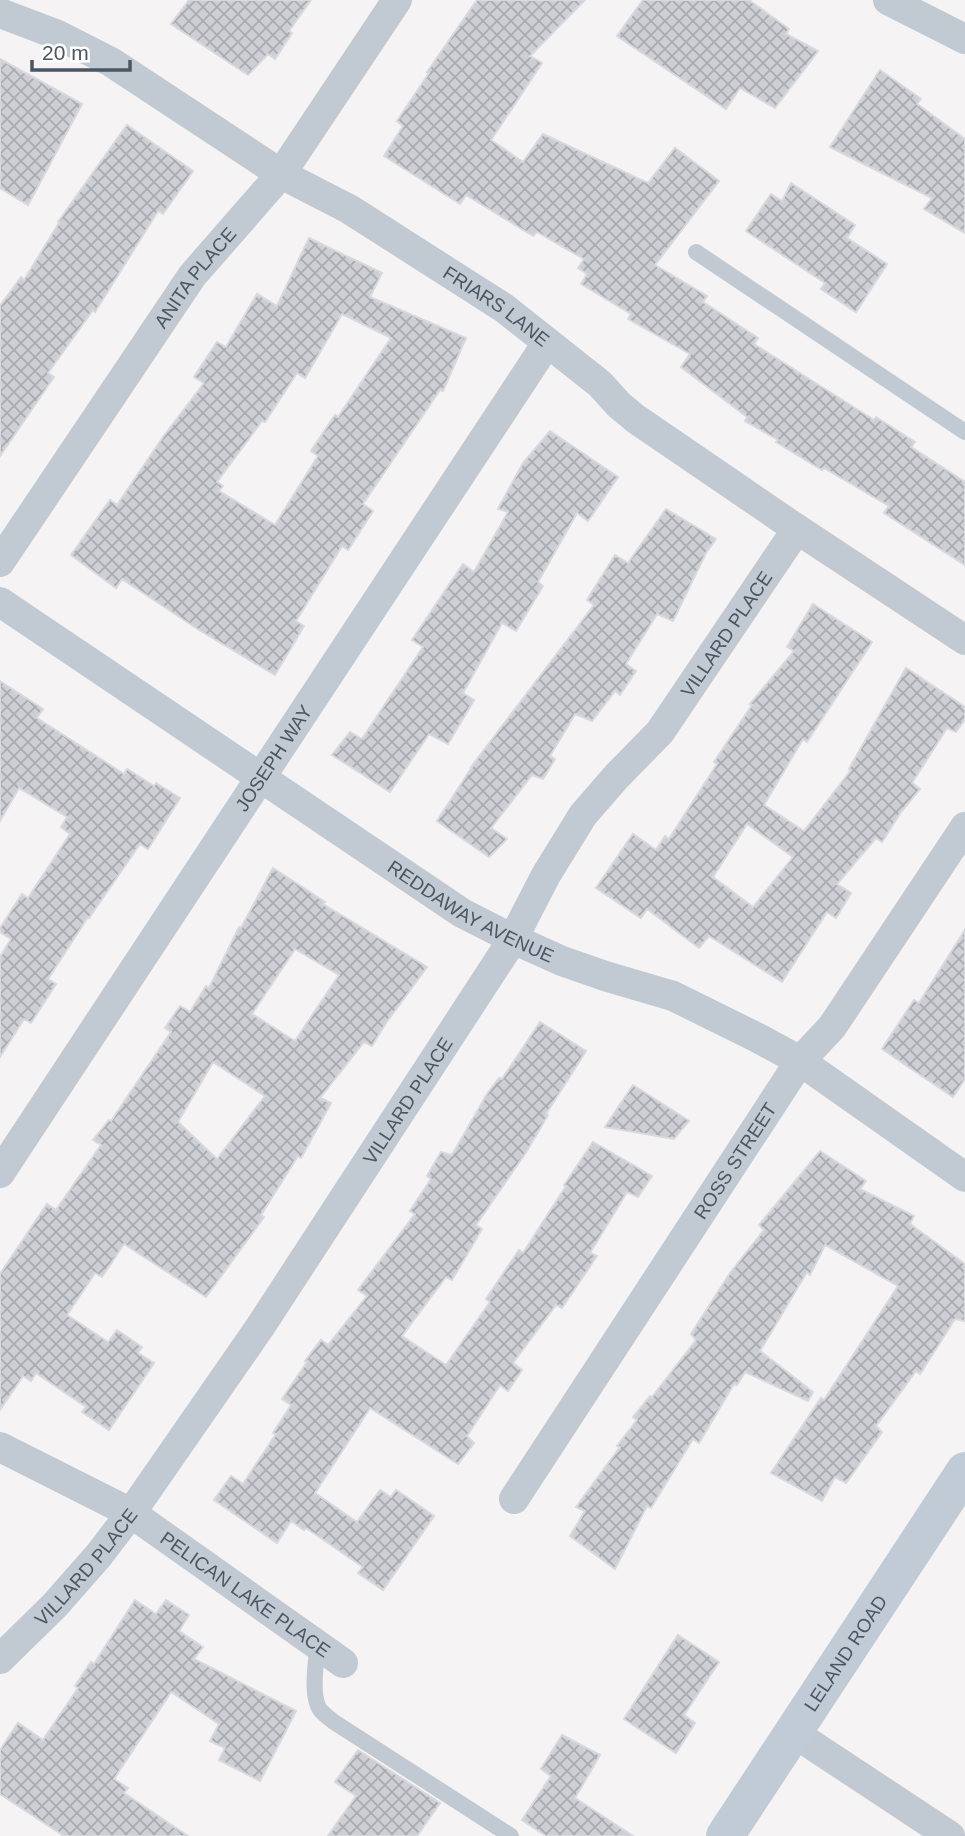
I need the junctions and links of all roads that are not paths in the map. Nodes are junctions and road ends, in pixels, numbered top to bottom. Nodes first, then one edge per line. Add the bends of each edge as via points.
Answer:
1 (397, 0) edge
2 (888, 0) edge
3 (0, 13) edge
4 (965, 39) edge
5 (281, 174) junction
6 (695, 252) dead end
7 (547, 343) junction
8 (965, 432) edge
9 (797, 529) junction
10 (0, 562) edge
11 (0, 602) edge
12 (965, 640) edge
13 (260, 776) junction
14 (965, 827) edge
15 (513, 939) junction
16 (800, 1061) junction
17 (0, 1173) edge
18 (965, 1177) edge
19 (0, 1447) edge
20 (965, 1471) edge
21 (513, 1499) dead end
22 (131, 1513) junction
23 (318, 1644) junction
24 (0, 1659) edge
25 (343, 1663) dead end
26 (794, 1732) junction
27 (511, 1836) edge
28 (725, 1836) edge
29 (950, 1836) edge

1 - 5 street, ANITA PLACE
2 - 4 street
3 - 5 street, FRIARS LANE via 111,62
5 - 7 street, FRIARS LANE via 349,209 504,308
5 - 10 street, ANITA PLACE via 192,276
6 - 8 lane
7 - 9 street, FRIARS LANE via 636,419
7 - 13 street, JOSEPH WAY
9 - 12 street, FRIARS LANE
9 - 15 street, VILLARD PLACE via 660,733 583,815
11 - 13 street, REDDAWAY AVENUE
13 - 15 street, REDDAWAY AVENUE via 462,914
13 - 17 street, JOSEPH WAY
14 - 16 street, ROSS STREET via 832,1027
15 - 16 street, REDDAWAY AVENUE via 562,961 673,996
15 - 22 street, VILLARD PLACE via 260,1327
16 - 18 street, REDDAWAY AVENUE
16 - 21 street, ROSS STREET
19 - 22 street, PELICAN LAKE PLACE
20 - 26 street, LELAND ROAD
22 - 23 street, PELICAN LAKE PLACE
22 - 24 street, VILLARD PLACE via 55,1605
23 - 25 street, PELICAN LAKE PLACE
23 - 27 lane via 315,1675 321,1711
26 - 28 street, LELAND ROAD
26 - 29 street

